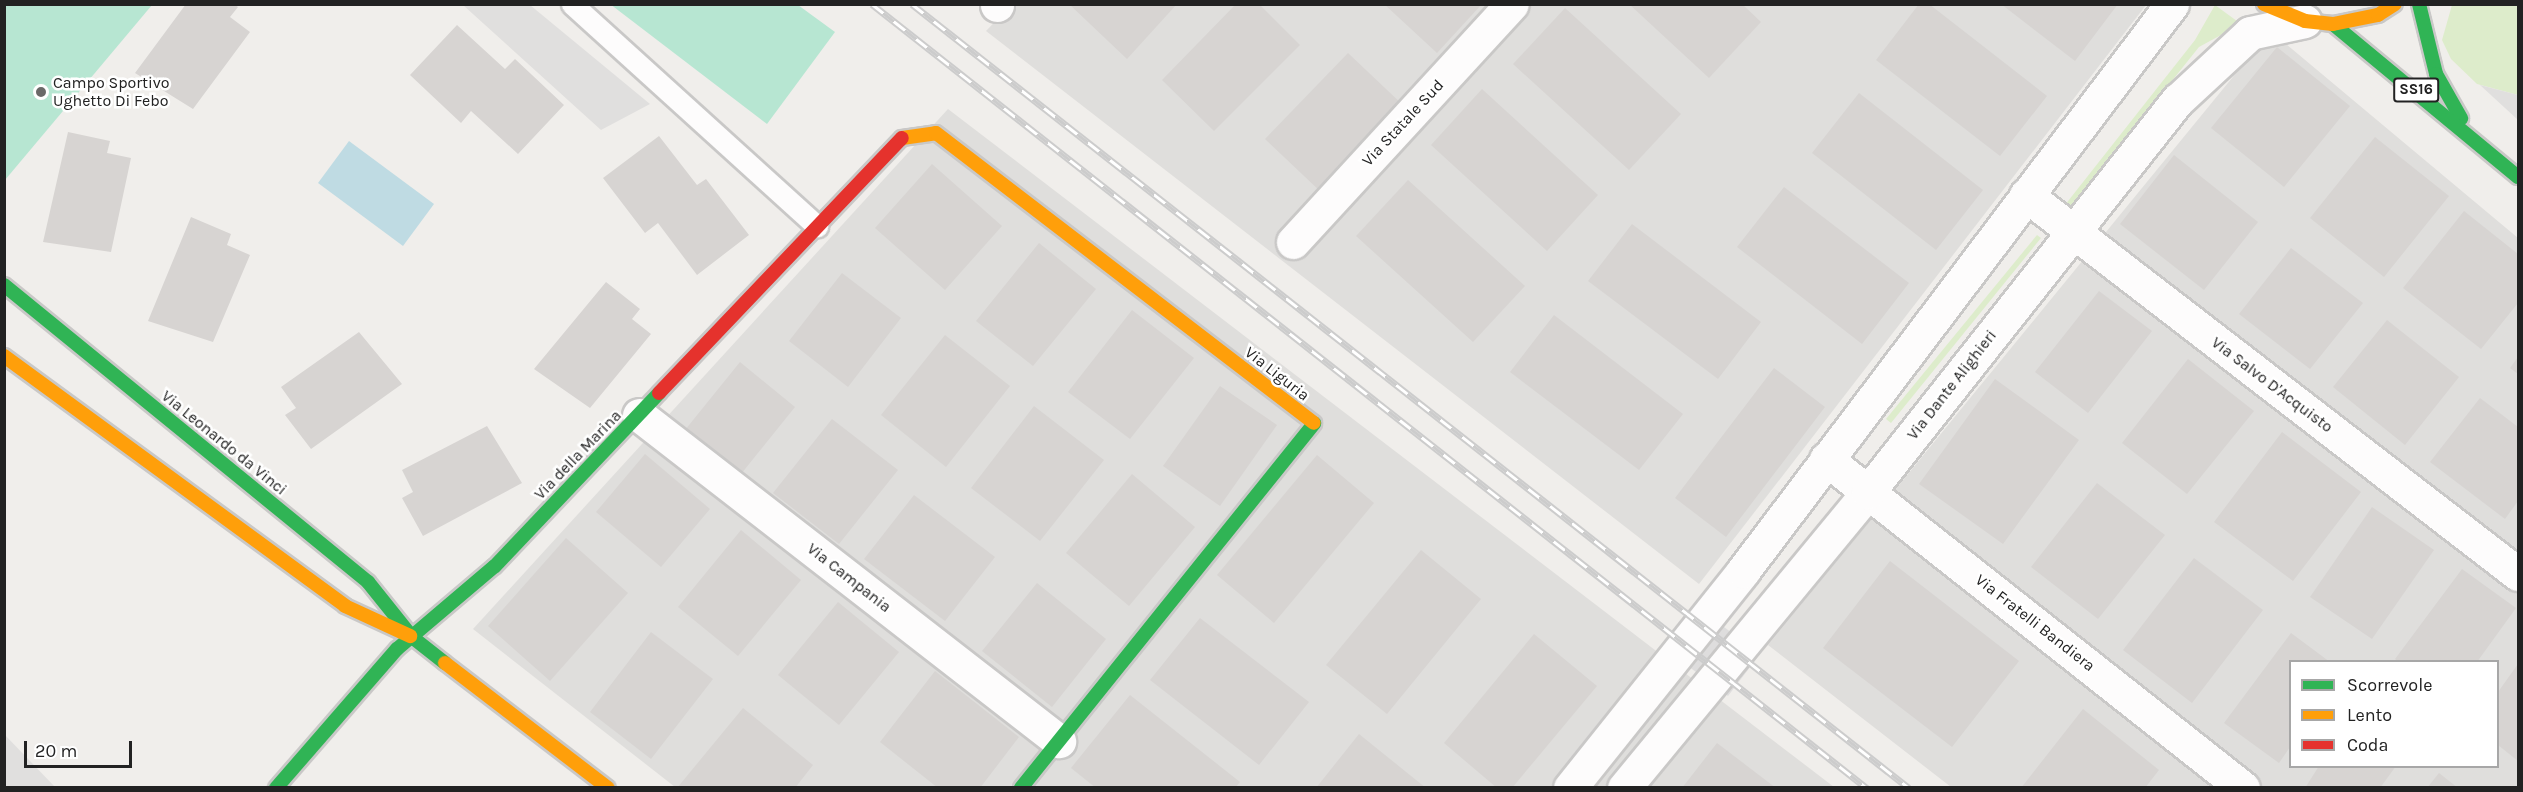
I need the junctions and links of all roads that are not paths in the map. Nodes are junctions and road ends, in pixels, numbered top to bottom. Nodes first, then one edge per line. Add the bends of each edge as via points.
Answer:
1 (572, 4) edge
2 (1512, 4) edge
3 (2172, 4) edge
4 (2264, 4) edge
5 (2396, 4) edge
6 (2419, 4) edge
7 (2319, 22) junction
8 (898, 140) joint
9 (2498, 159) junction
10 (2518, 177) edge
11 (2026, 195) junction
12 (817, 226) junction
13 (2072, 233) junction
14 (1293, 242) dead end
15 (4, 285) edge
16 (4, 356) edge
17 (639, 415) junction
18 (1826, 459) junction
19 (1868, 492) junction
20 (2518, 574) edge
21 (412, 637) junction
22 (1059, 741) junction
23 (1577, 785) edge
24 (276, 788) edge
25 (608, 788) edge
26 (1021, 788) edge
27 (1624, 788) edge
28 (2243, 788) edge

1 - 12 lane
2 - 14 street, Via Statale Sud
3 - 11 street
4 - 7 street, SS16
5 - 7 street via 2378,15
6 - 9 street, SS16 via 2429,54 2445,94
7 - 9 street, SS16
7 - 13 street, Via Dante Alighieri via 2250,33 2225,51 2178,100
8 - 12 street, Via della Marina
8 - 22 street, Via Liguria via 936,133 1315,424
9 - 10 street, SS16
11 - 13 street, Via Salvo D'Acquisto
11 - 18 street
12 - 17 street, Via della Marina
13 - 19 street, Via Dante Alighieri
13 - 20 street, Via Salvo D'Acquisto
15 - 21 street, Via Leonardo da Vinci via 368,582
16 - 21 street, Via Leonardo da Vinci via 345,606
17 - 21 street, Via della Marina via 495,566
17 - 22 street, Via Campania
18 - 19 street, Via Fratelli Bandiera
18 - 23 street
19 - 27 street, Via Dante Alighieri
19 - 28 street, Via Fratelli Bandiera
21 - 24 street, Via della Marina
21 - 25 street, Via Leonardo da Vinci
22 - 26 street, Via Liguria

